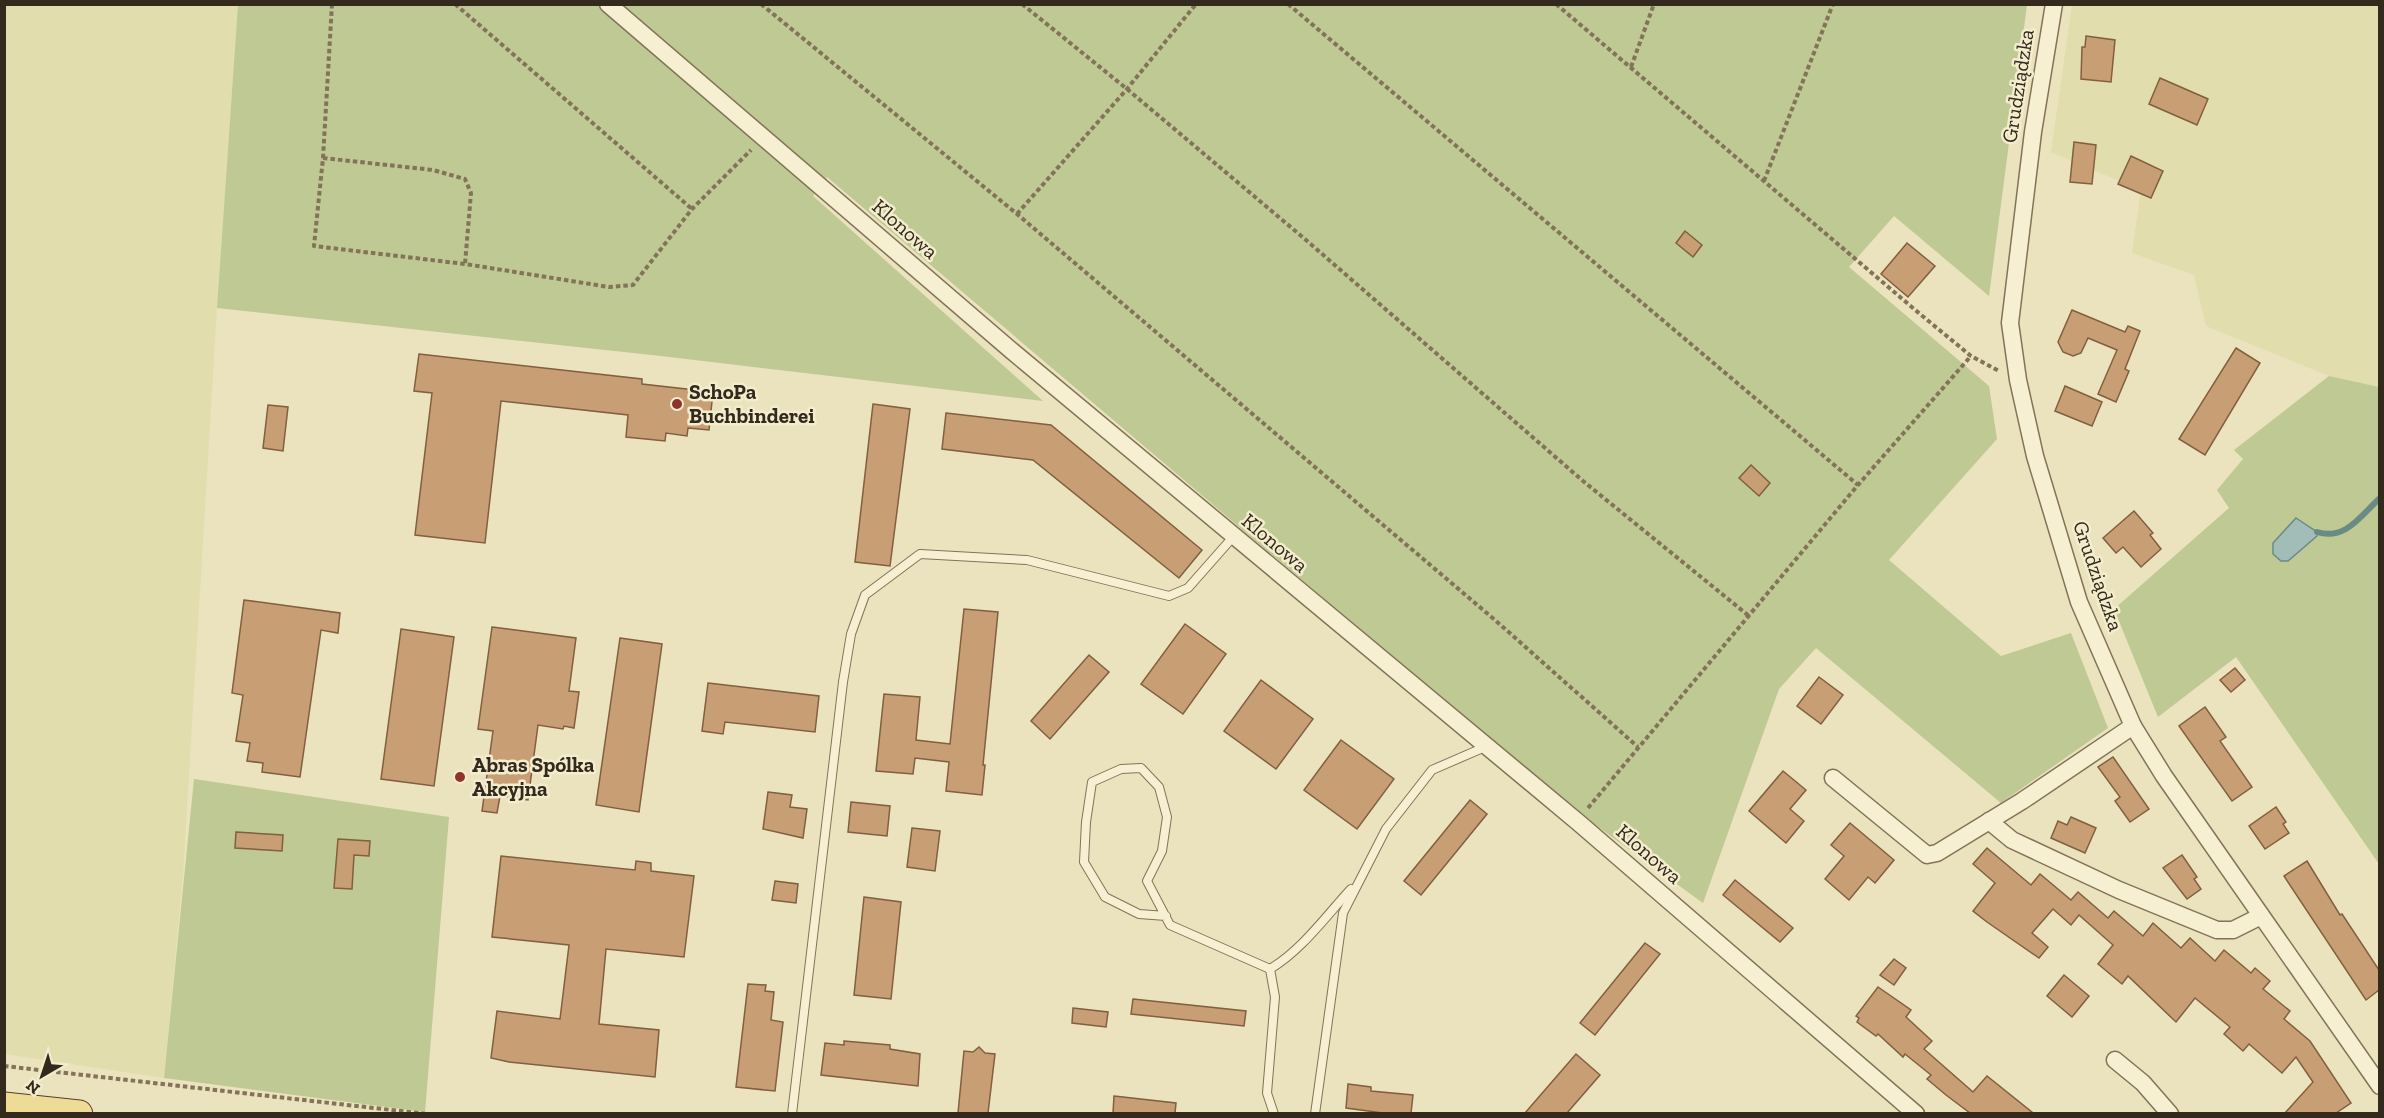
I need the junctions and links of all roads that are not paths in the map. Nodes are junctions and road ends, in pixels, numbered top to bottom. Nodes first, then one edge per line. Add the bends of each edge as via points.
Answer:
1 (608, 4) edge
2 (2054, 4) edge
3 (1233, 537) junction
4 (2133, 726) junction
5 (1485, 747) junction
6 (1833, 778) dead end
7 (1989, 821) junction
8 (1359, 881) junction
9 (1166, 916) junction
10 (2261, 916) junction
11 (1270, 969) junction
12 (2115, 1060) dead end
13 (2379, 1086) edge
14 (4, 1106) edge
15 (79, 1113) edge
16 (792, 1113) edge
17 (1274, 1113) edge
18 (1315, 1113) edge
19 (1916, 1113) edge
20 (2170, 1113) edge

1 - 3 street, Klonowa
2 - 4 street, Grudziądzka via 2033,132 2010,324 2035,456 2079,602
3 - 5 street, Klonowa
3 - 16 lane via 1188,588 1169,596 1027,560 920,554 865,595 851,634 843,682
4 - 7 street
4 - 10 street, Grudziądzka
5 - 8 lane via 1432,770 1386,829
5 - 19 street, Klonowa
6 - 7 street via 1926,855 1937,853
7 - 10 street via 2012,840 2217,930 2233,930
8 - 11 lane
8 - 18 lane via 1343,913
9 - 9 lane via 1139,914 1105,897 1084,862 1092,782 1120,769 1141,768 1159,787 1167,817 1162,851 1147,881
9 - 11 lane via 1170,925
10 - 13 street, Grudziądzka
11 - 17 lane via 1275,997 1267,1093
12 - 20 street
14 - 15 main road

